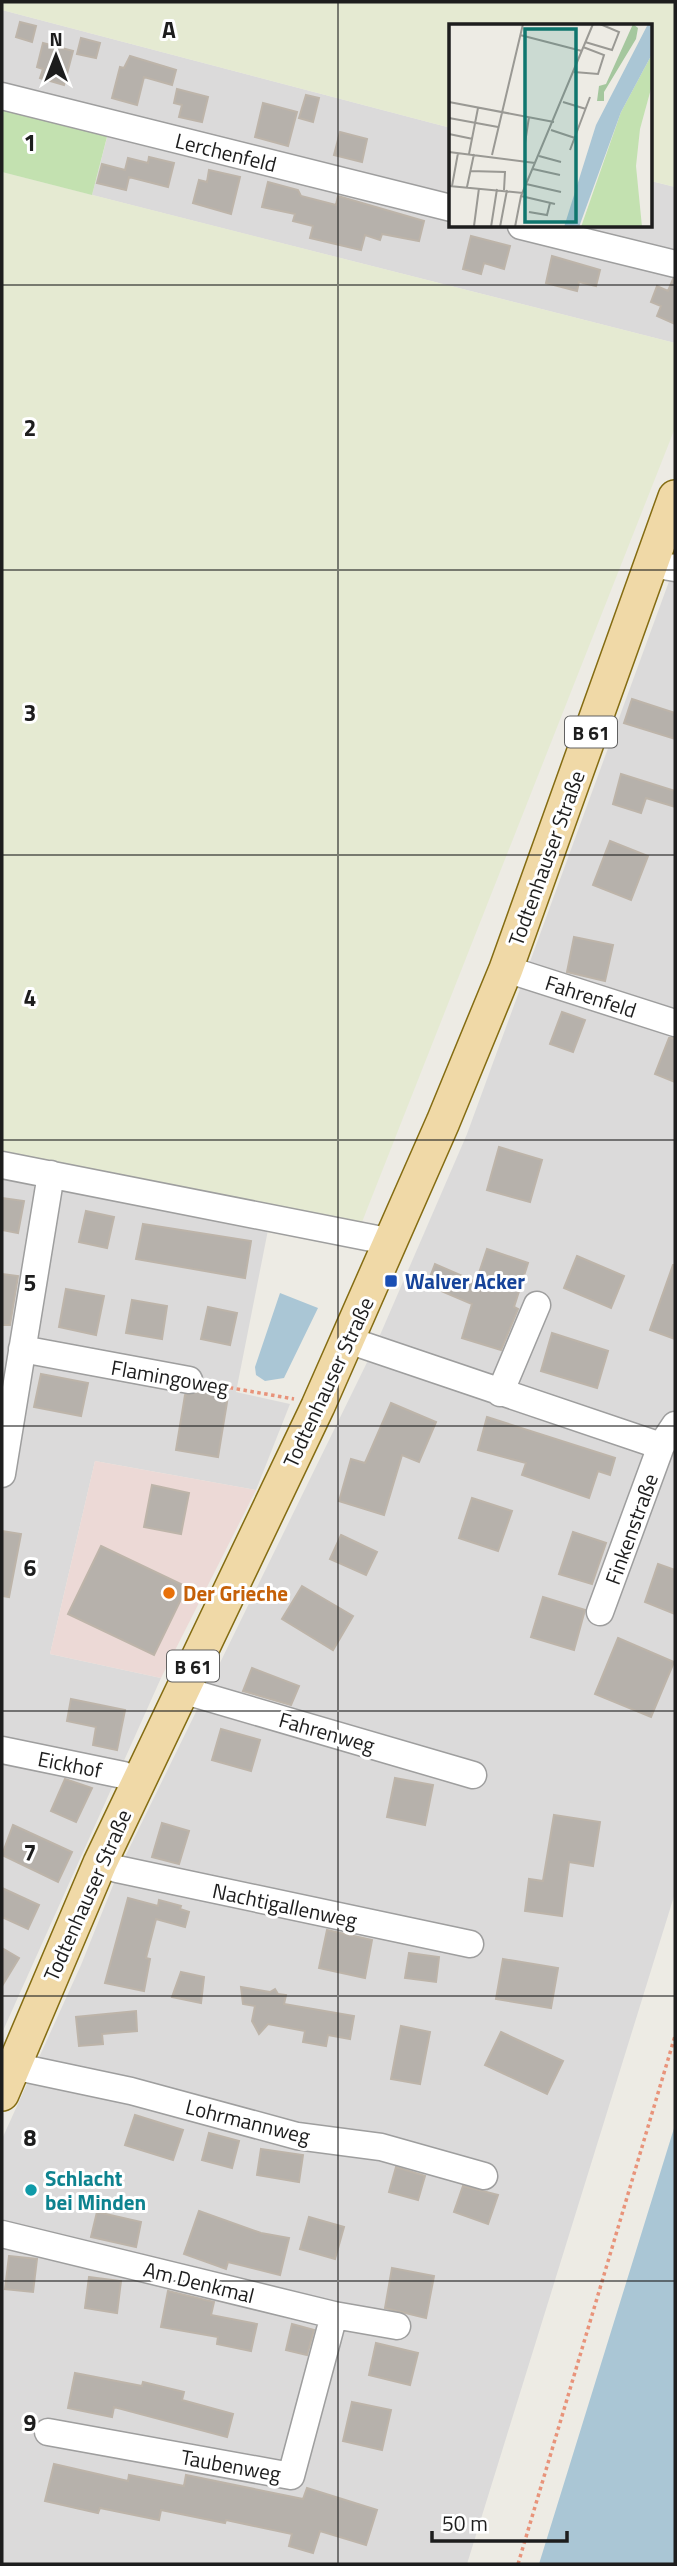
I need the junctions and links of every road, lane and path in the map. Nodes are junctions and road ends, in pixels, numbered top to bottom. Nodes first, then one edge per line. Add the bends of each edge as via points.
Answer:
1 (2, 96) edge
2 (449, 208) edge
3 (529, 228) edge
4 (675, 264) edge
5 (675, 497) edge
6 (663, 566) edge
7 (506, 968) junction
8 (675, 1023) edge
9 (2, 1165) edge
10 (51, 1174) junction
11 (392, 1242) junction
12 (537, 1304) dead end
13 (348, 1340) junction
14 (22, 1349) junction
15 (190, 1380) joint
16 (499, 1393) junction
17 (318, 1406) junction
18 (6, 1430) edge
19 (668, 1435) edge
20 (2, 1474) edge
21 (600, 1612) dead end
22 (181, 1690) junction
23 (2, 1750) edge
24 (473, 1774) dead end
25 (138, 1781) junction
26 (100, 1863) junction
27 (470, 1944) dead end
28 (675, 2036) edge
29 (7, 2080) edge
30 (484, 2176) dead end
31 (2, 2234) edge
32 (334, 2315) junction
33 (397, 2326) dead end
34 (48, 2432) dead end
35 (518, 2564) edge

1 - 2 street, Lerchenfeld
3 - 4 street
5 - 6 main road, Todtenhauser Straße / B 61
6 - 7 main road, Todtenhauser Straße / B 61
7 - 8 street, Fahrenfeld
7 - 11 main road, Todtenhauser Straße / B 61
9 - 10 street
10 - 11 street
10 - 14 street
11 - 13 main road, Todtenhauser Straße / B 61
12 - 16 street
13 - 16 street, Finkenstraße
13 - 17 main road, Todtenhauser Straße / B 61
14 - 15 street, Flamingoweg
14 - 18 street
15 - 17 path, Flamingoweg
16 - 19 street, Finkenstraße
17 - 22 main road, Todtenhauser Straße / B 61
18 - 20 street
19 - 21 street, Finkenstraße
22 - 24 street, Fahrenweg
22 - 25 main road, Todtenhauser Straße / B 61
23 - 25 street, Eickhof
25 - 26 main road, Todtenhauser Straße / B 61
26 - 27 street, Nachtigallenweg
26 - 29 main road, Todtenhauser Straße / B 61
28 - 35 path
29 - 30 street, Lohrmannweg via 131,2091 297,2136 381,2147
31 - 32 street, Am Denkmal
32 - 33 street, Am Denkmal
32 - 34 street, Taubenweg via 291,2476

